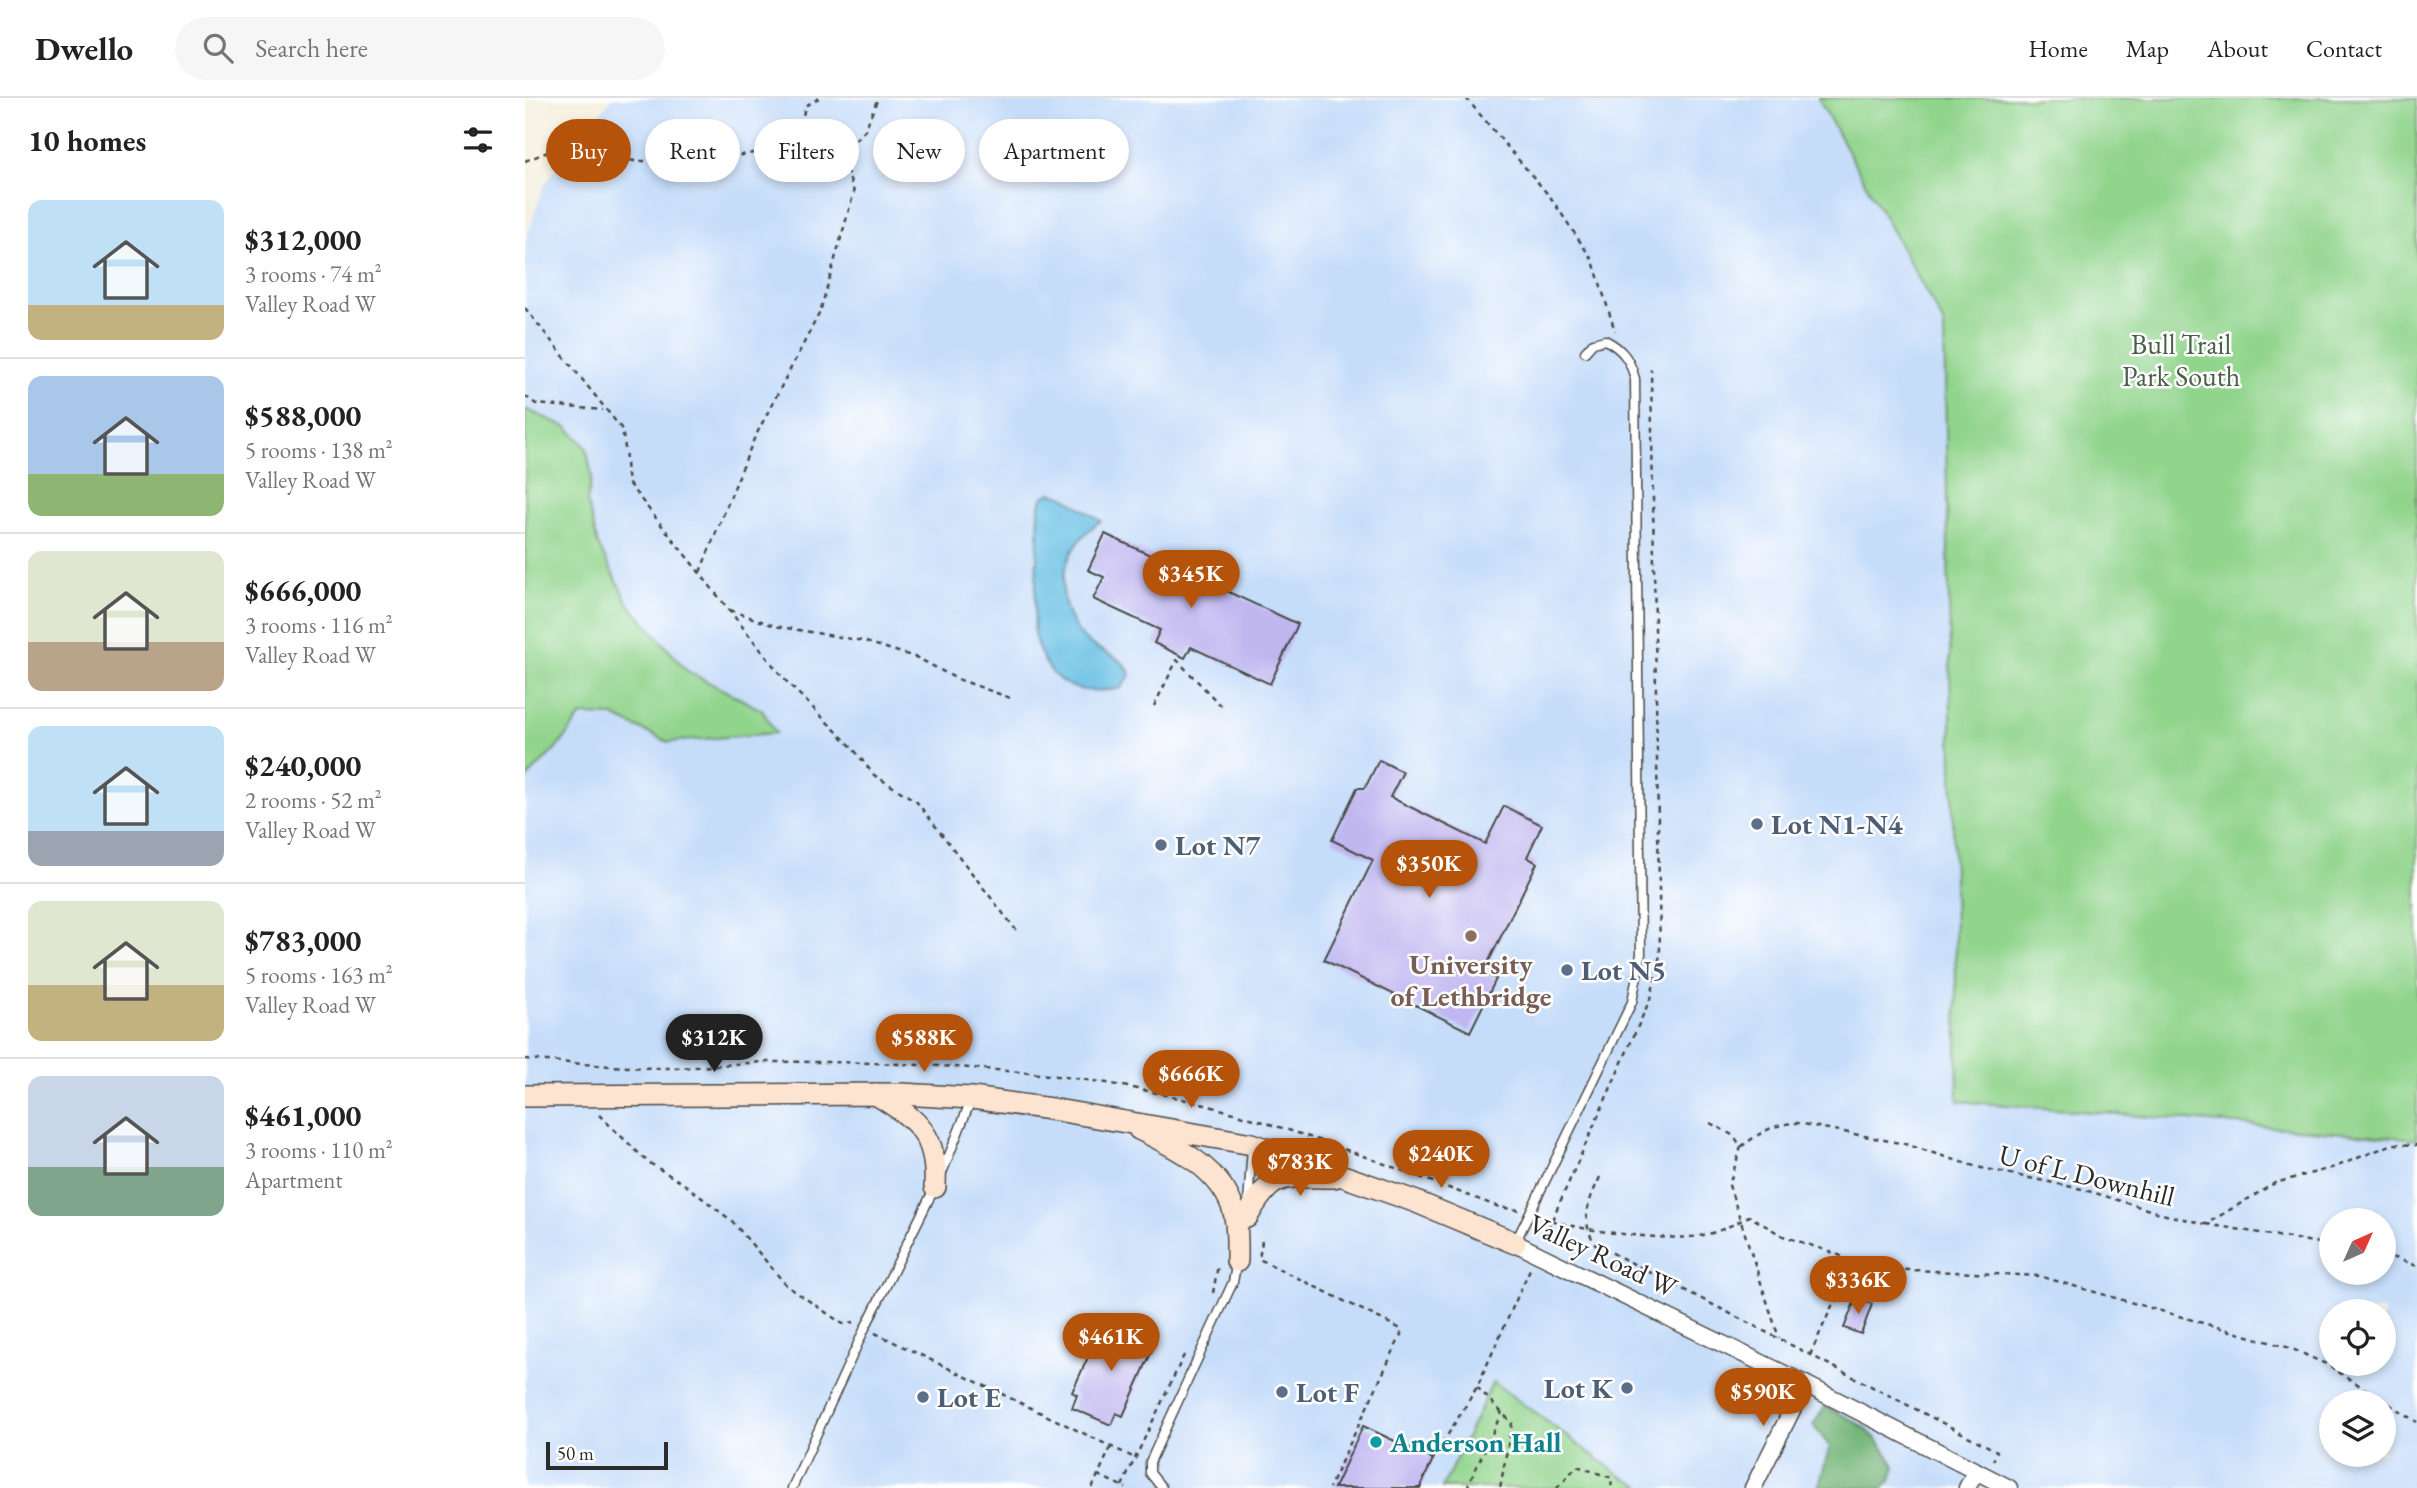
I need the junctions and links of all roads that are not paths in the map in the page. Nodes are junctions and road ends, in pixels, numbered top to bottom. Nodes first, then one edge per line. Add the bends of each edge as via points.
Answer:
1 (1585, 352) dead end
2 (525, 1087) edge
3 (876, 1094) junction
4 (525, 1096) edge
5 (552, 1096) junction
6 (972, 1098) junction
7 (525, 1103) edge
8 (1122, 1120) junction
9 (1252, 1144) junction
10 (1351, 1177) junction
11 (935, 1187) junction
12 (1247, 1217) junction
13 (1514, 1244) junction
14 (1228, 1262) junction
15 (1805, 1384) junction
16 (1976, 1471) junction
17 (792, 1488) edge
18 (1162, 1488) edge
19 (1753, 1488) edge
20 (1967, 1488) edge
21 (2009, 1488) edge

1 - 13 lane via 1593,343 1605,340 1620,348 1635,379 1641,954 1632,1002
2 - 5 street
3 - 5 street, Valley Road W
3 - 6 street, Valley Road W
3 - 11 street via 902,1111 930,1140 936,1156
4 - 5 street, Valley Road W
5 - 7 street
6 - 8 street, Valley Road W
6 - 11 lane
8 - 9 street, Valley Road W
8 - 14 street via 1182,1150 1213,1178 1234,1211
9 - 10 street, Valley Road W
9 - 12 lane
10 - 12 street via 1273,1180
10 - 13 street, Valley Road W
11 - 17 lane
12 - 14 lane
13 - 15 street, Valley Road W
14 - 18 lane via 1233,1282 1150,1465 1150,1473
15 - 16 street, Valley Road W
15 - 19 street
16 - 20 street
16 - 21 street, Valley Road W

